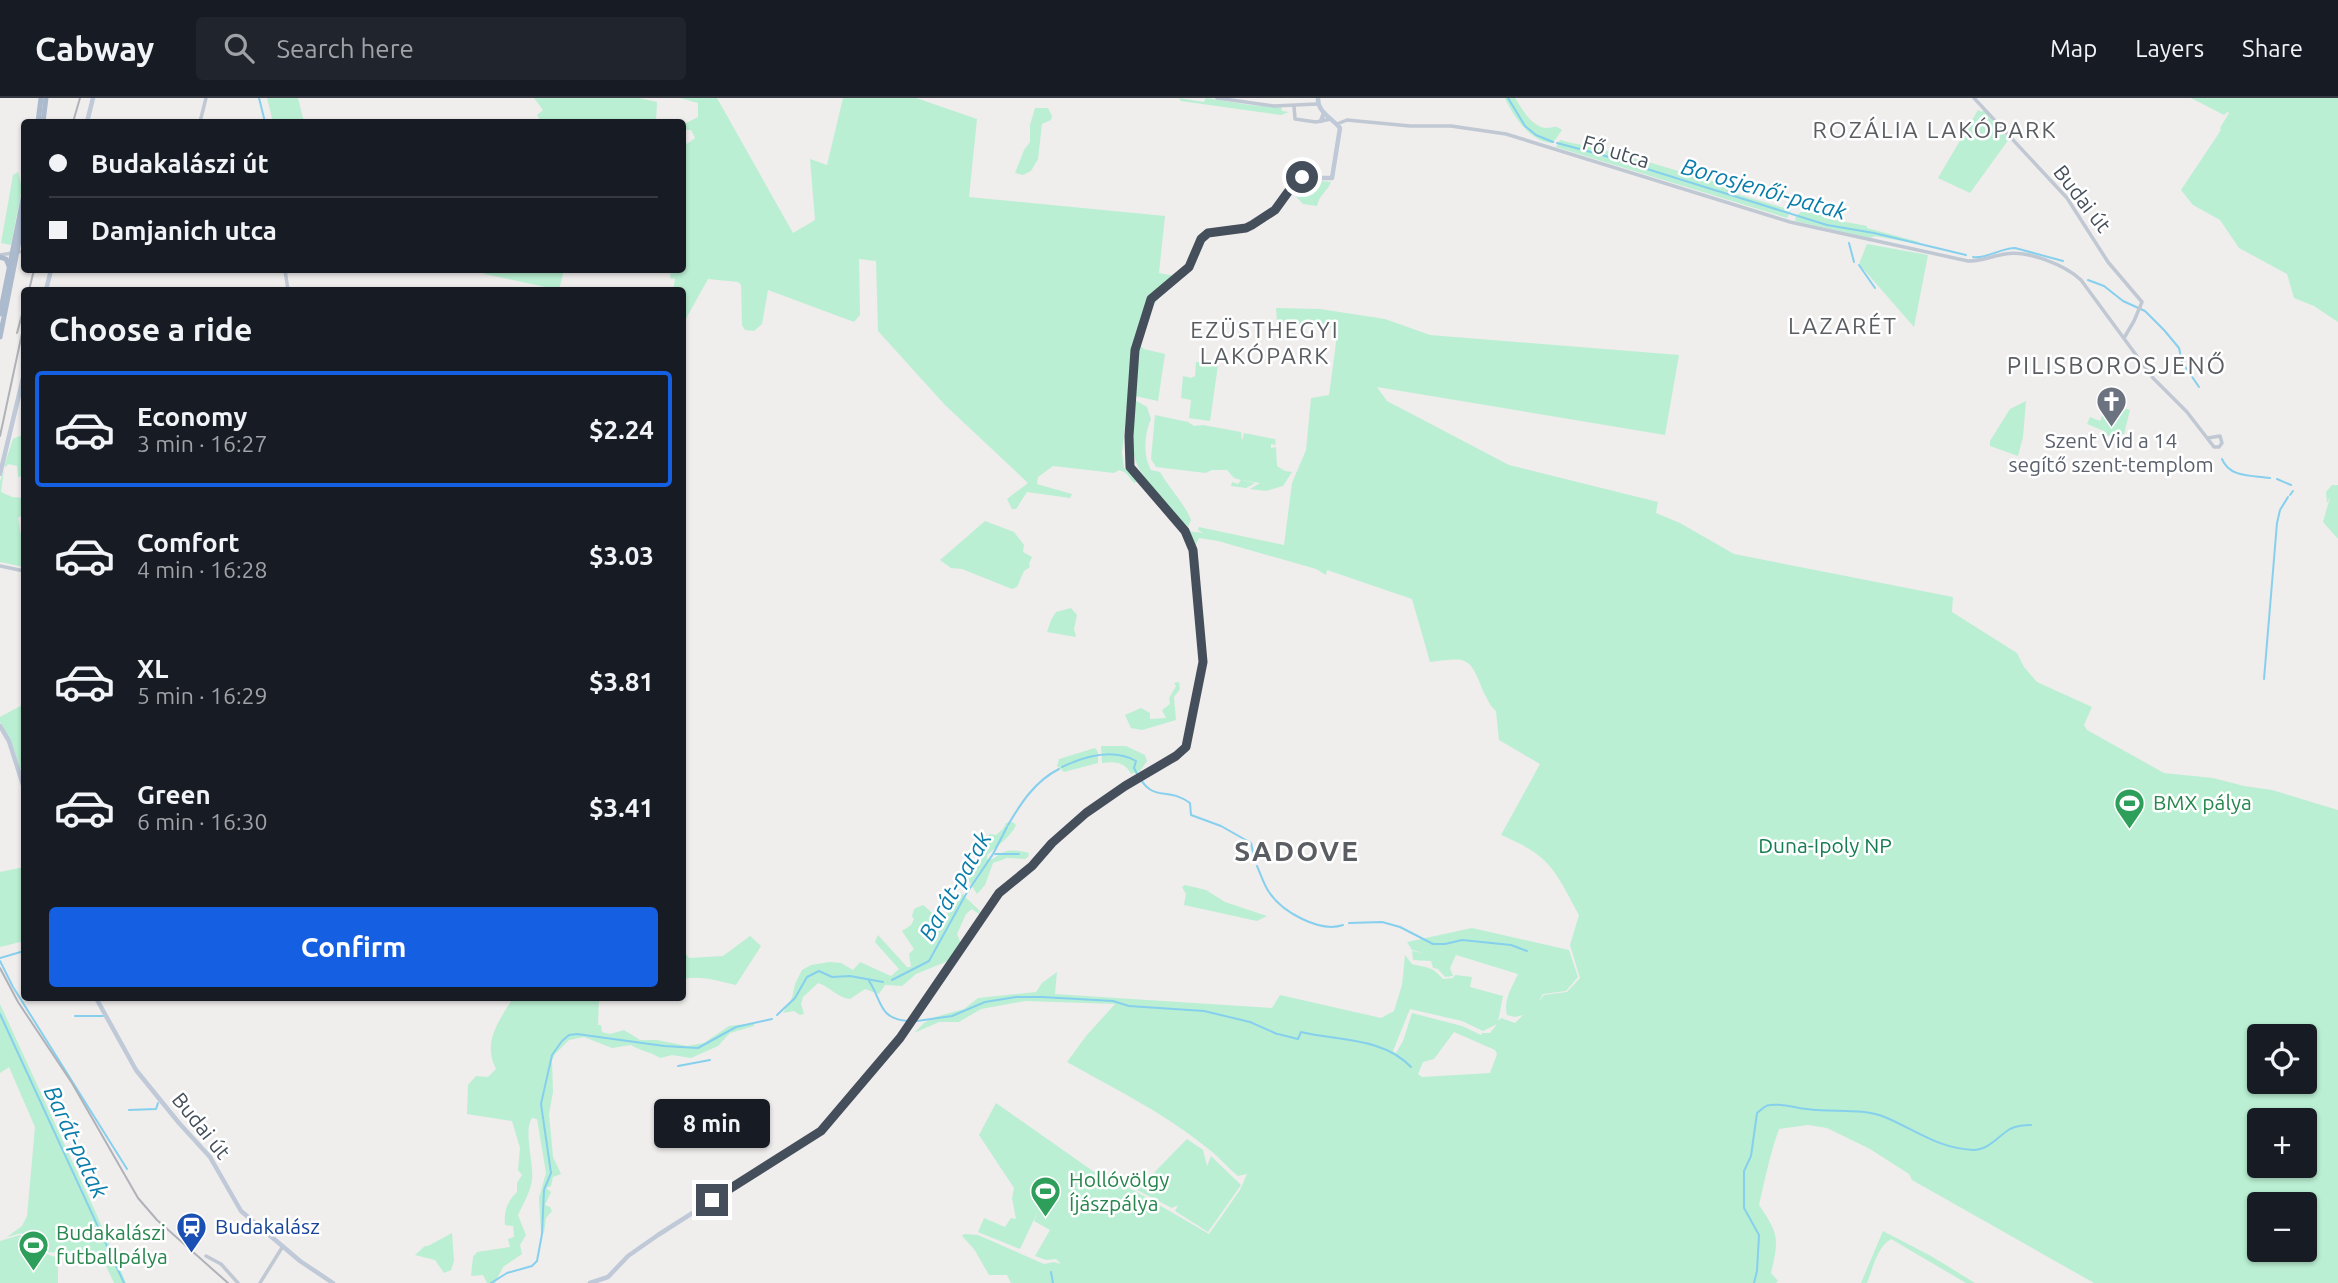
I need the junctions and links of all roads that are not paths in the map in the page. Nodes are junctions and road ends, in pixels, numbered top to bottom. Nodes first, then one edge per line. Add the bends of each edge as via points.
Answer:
1 (44, 98) edge
2 (93, 98) edge
3 (206, 98) edge
4 (1217, 98) edge
5 (1974, 98) edge
6 (1318, 101) edge
7 (1294, 106) junction
8 (1324, 113) junction
9 (41, 119) edge
10 (89, 119) edge
11 (201, 119) edge
12 (1331, 120) junction
13 (1321, 121) junction
14 (1337, 124) junction
15 (21, 213) edge
16 (21, 228) edge
17 (21, 251) edge
18 (15, 252) junction
19 (0, 256) edge
20 (9, 266) junction
21 (0, 314) edge
22 (0, 337) edge
23 (2124, 339) junction
24 (21, 386) edge
25 (2208, 438) junction
26 (0, 474) edge
27 (0, 566) edge
28 (21, 570) edge
29 (0, 726) edge
30 (21, 779) edge
31 (98, 1001) edge
32 (283, 1250) junction
33 (206, 1256) dead end
34 (238, 1283) edge
35 (260, 1283) edge
36 (333, 1283) edge
37 (590, 1283) edge

1 - 9 main road
2 - 10 main road
3 - 11 street
4 - 7 street
5 - 23 street, Budai út via 2067,198 2140,306
6 - 7 street
6 - 8 main road
7 - 13 street via 1295,119
8 - 12 main road
8 - 13 main road
12 - 13 street
12 - 14 main road
14 - 23 street, Fő utca via 1347,120 1451,126 1506,134 1829,232 1968,261 2010,253 2051,262 2081,280
14 - 37 main road via 1340,131 1332,178 1300,178 1275,210 1250,227 1205,236 1189,267 1154,295 1146,308 1135,350 1131,471 1191,542 1203,662 1186,747 1084,815 999,893 918,1013 816,1135 658,1235 608,1277
15 - 18 main road
16 - 18 main road
17 - 18 street
18 - 19 street
18 - 20 main road
18 - 22 main road
19 - 20 main road
20 - 21 main road
23 - 25 street, Fő utca
24 - 26 main road
25 - 25 street, Fő utca via 2215,448 2223,440 2218,436
27 - 28 street
29 - 30 main road
31 - 32 main road, Budai út via 136,1070 210,1157 241,1211
32 - 35 street
32 - 36 main road, Budai út
33 - 34 street

